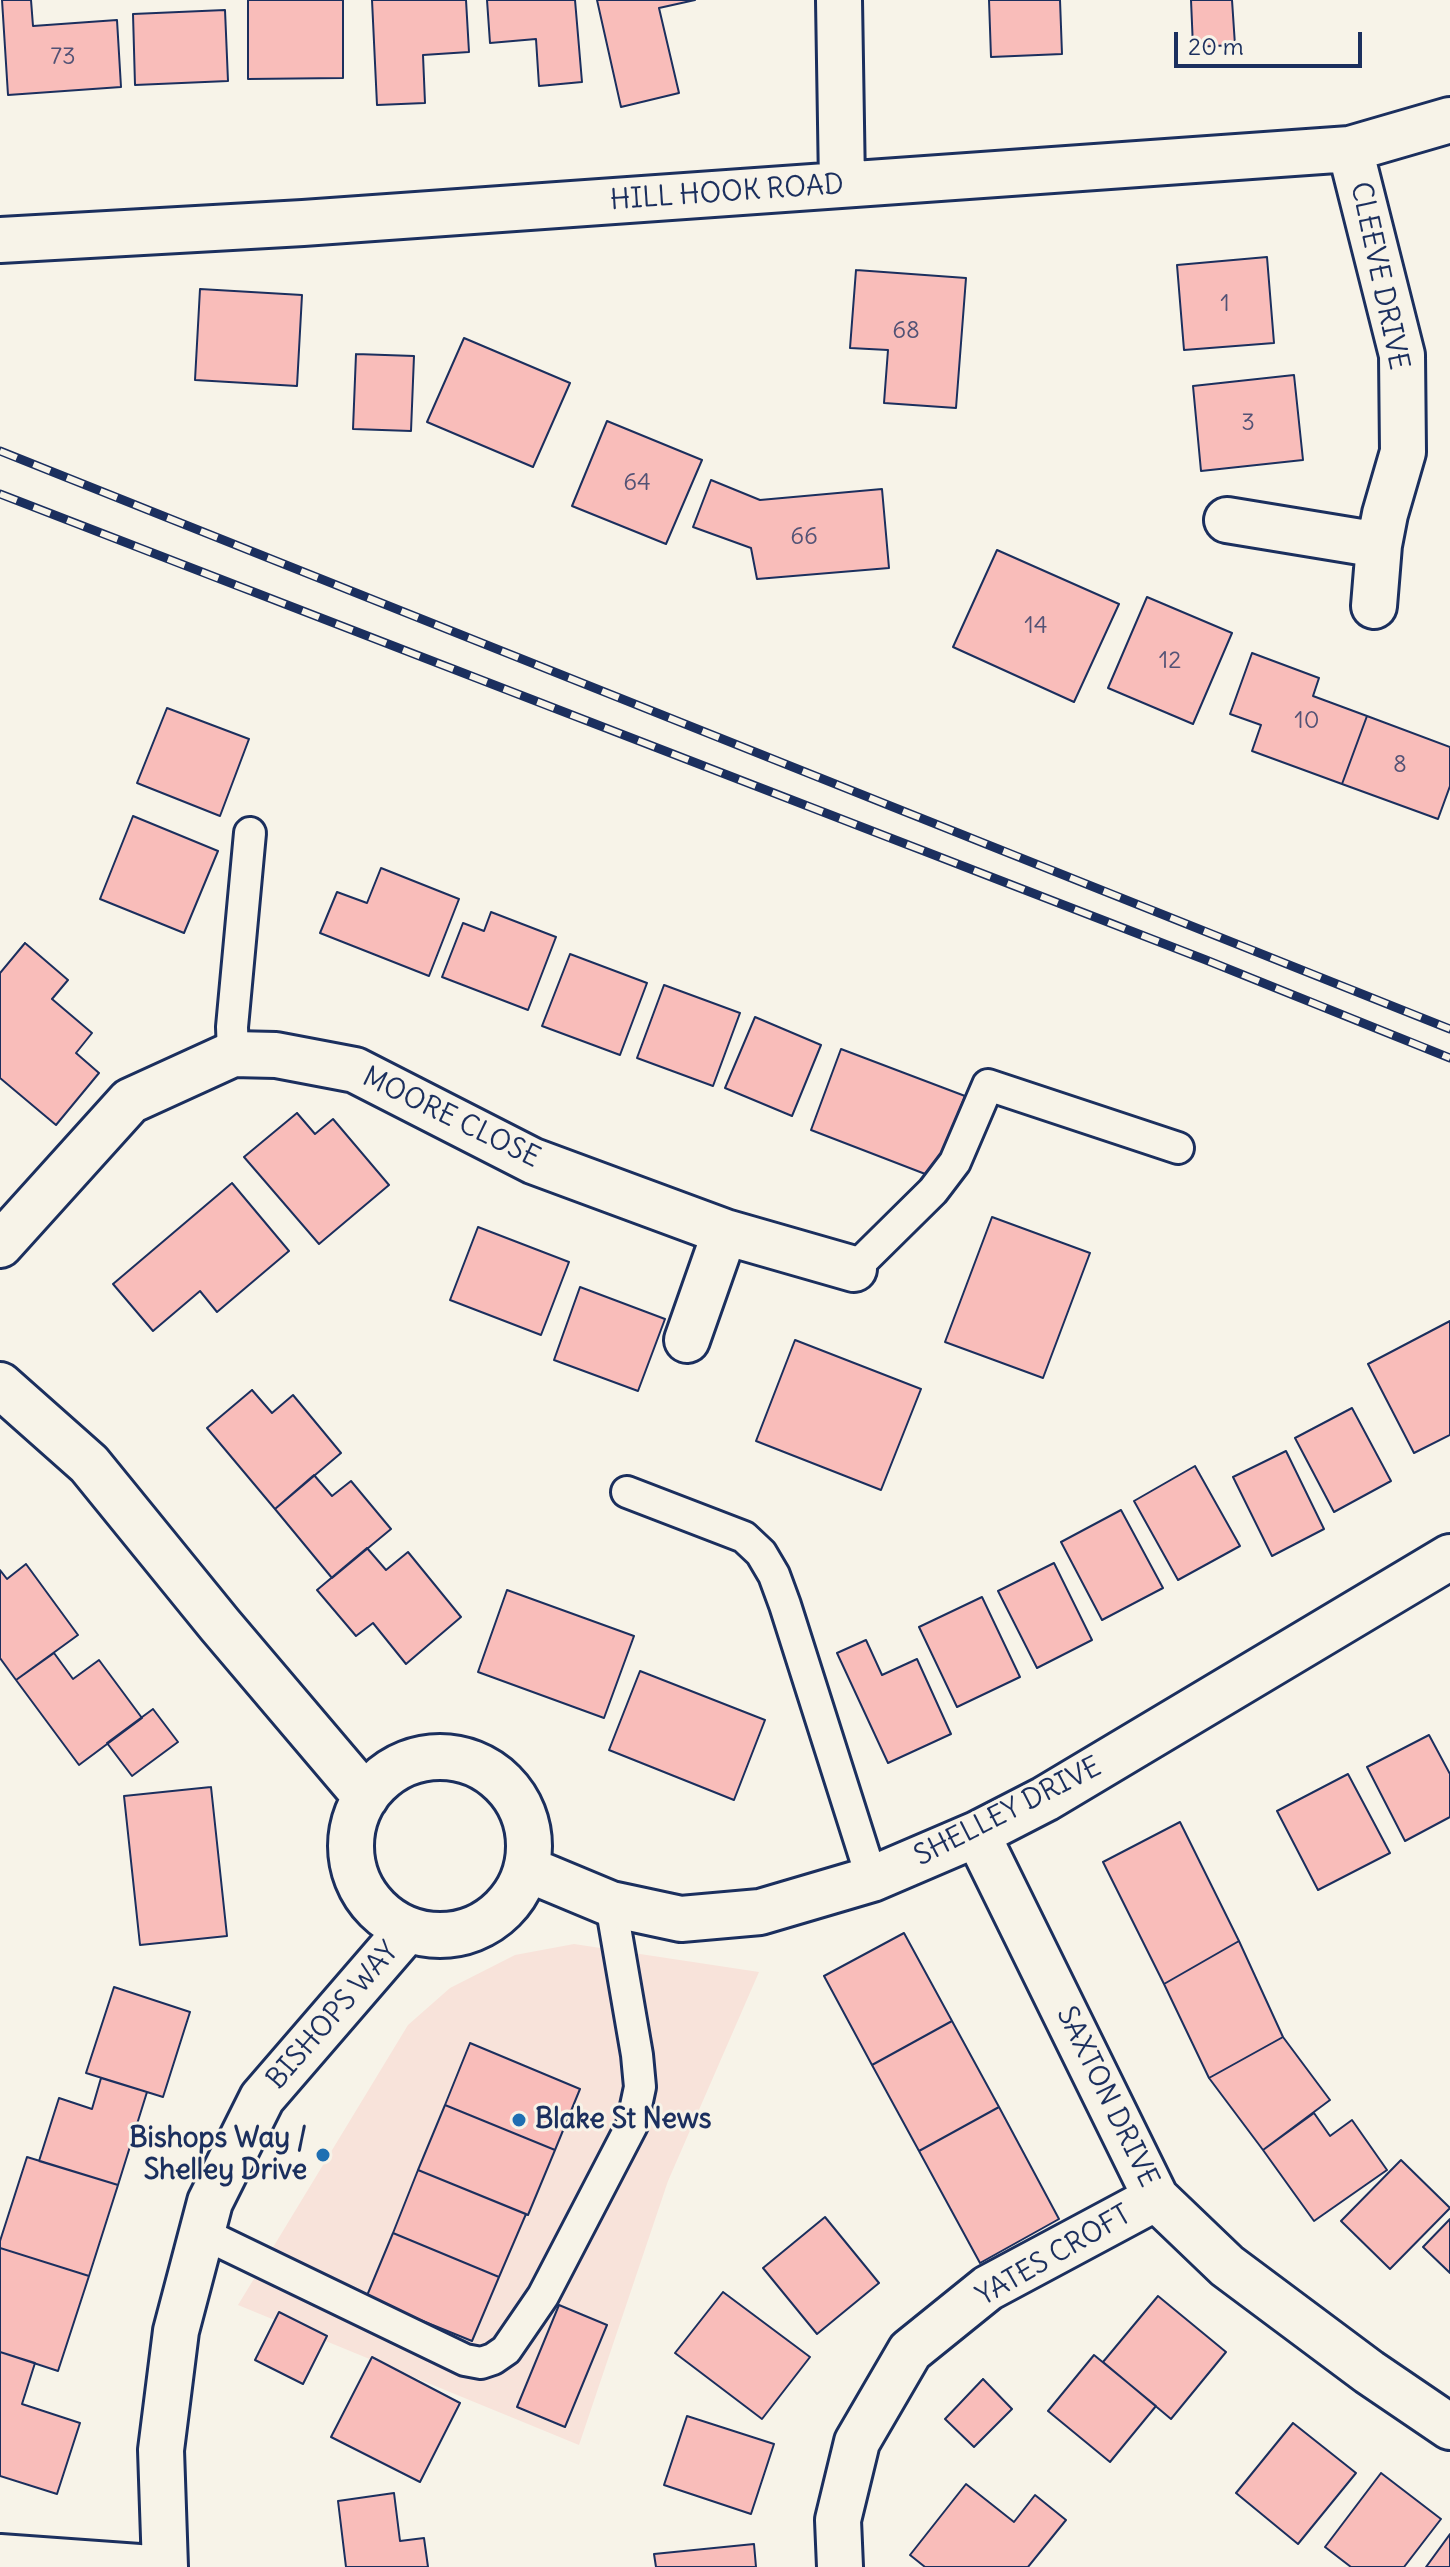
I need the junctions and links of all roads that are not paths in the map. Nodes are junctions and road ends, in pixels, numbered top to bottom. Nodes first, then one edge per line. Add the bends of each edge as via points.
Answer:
1 (839, 0) edge
2 (1450, 120) edge
3 (1350, 149) junction
4 (842, 184) junction
5 (0, 240) edge
6 (1227, 520) dead end
7 (1379, 545) junction
8 (1374, 606) dead end
9 (250, 833) dead end
10 (233, 1054) junction
11 (1178, 1148) dead end
12 (725, 1232) junction
13 (0, 1245) edge
14 (854, 1269) joint
15 (687, 1340) dead end
16 (0, 1385) edge
17 (627, 1492) dead end
18 (1450, 1557) edge
19 (366, 1797) junction
20 (977, 1834) junction
21 (527, 1869) junction
22 (872, 1879) junction
23 (611, 1904) junction
24 (407, 1930) junction
25 (1156, 2198) junction
26 (202, 2233) junction
27 (1450, 2427) edge
28 (0, 2557) edge
29 (139, 2567) edge
30 (165, 2567) edge
31 (840, 2567) edge

1 - 4 street
2 - 3 street, HILL HOOK ROAD
3 - 4 street, HILL HOOK ROAD
3 - 7 street, CLEEVE DRIVE via 1402,355 1403,452
4 - 5 street, HILL HOOK ROAD
6 - 7 street
7 - 8 street, CLEEVE DRIVE
9 - 10 lane
10 - 12 street, MOORE CLOSE via 276,1055 355,1070 533,1161
10 - 13 street, MOORE CLOSE via 130,1101
11 - 14 lane via 988,1085 955,1162
12 - 14 street, MOORE CLOSE
12 - 15 street
16 - 19 street via 89,1464
17 - 22 lane via 744,1537 761,1553 785,1605
18 - 20 street, SHELLEY DRIVE via 1045,1799
19 - 21 street via 383,1778 412,1762 437,1757 477,1765 500,1779 521,1808 530,1844
19 - 24 street via 355,1817 352,1839 356,1877 377,1910
20 - 22 street, SHELLEY DRIVE
20 - 25 street, SAXTON DRIVE
21 - 23 street, SHELLEY DRIVE
21 - 24 street via 519,1890 487,1923 452,1935
22 - 23 street, SHELLEY DRIVE via 760,1912 681,1919
23 - 26 lane via 637,2055 640,2087 632,2125 543,2296 506,2350 481,2363 465,2360
24 - 26 street, BISHOPS WAY via 262,2098 210,2202
25 - 27 street, SAXTON DRIVE via 1227,2266
25 - 31 street, YATES CROFT via 988,2288 910,2351 857,2442 838,2520
26 - 30 street, BISHOPS WAY via 176,2331 161,2450
28 - 29 street

